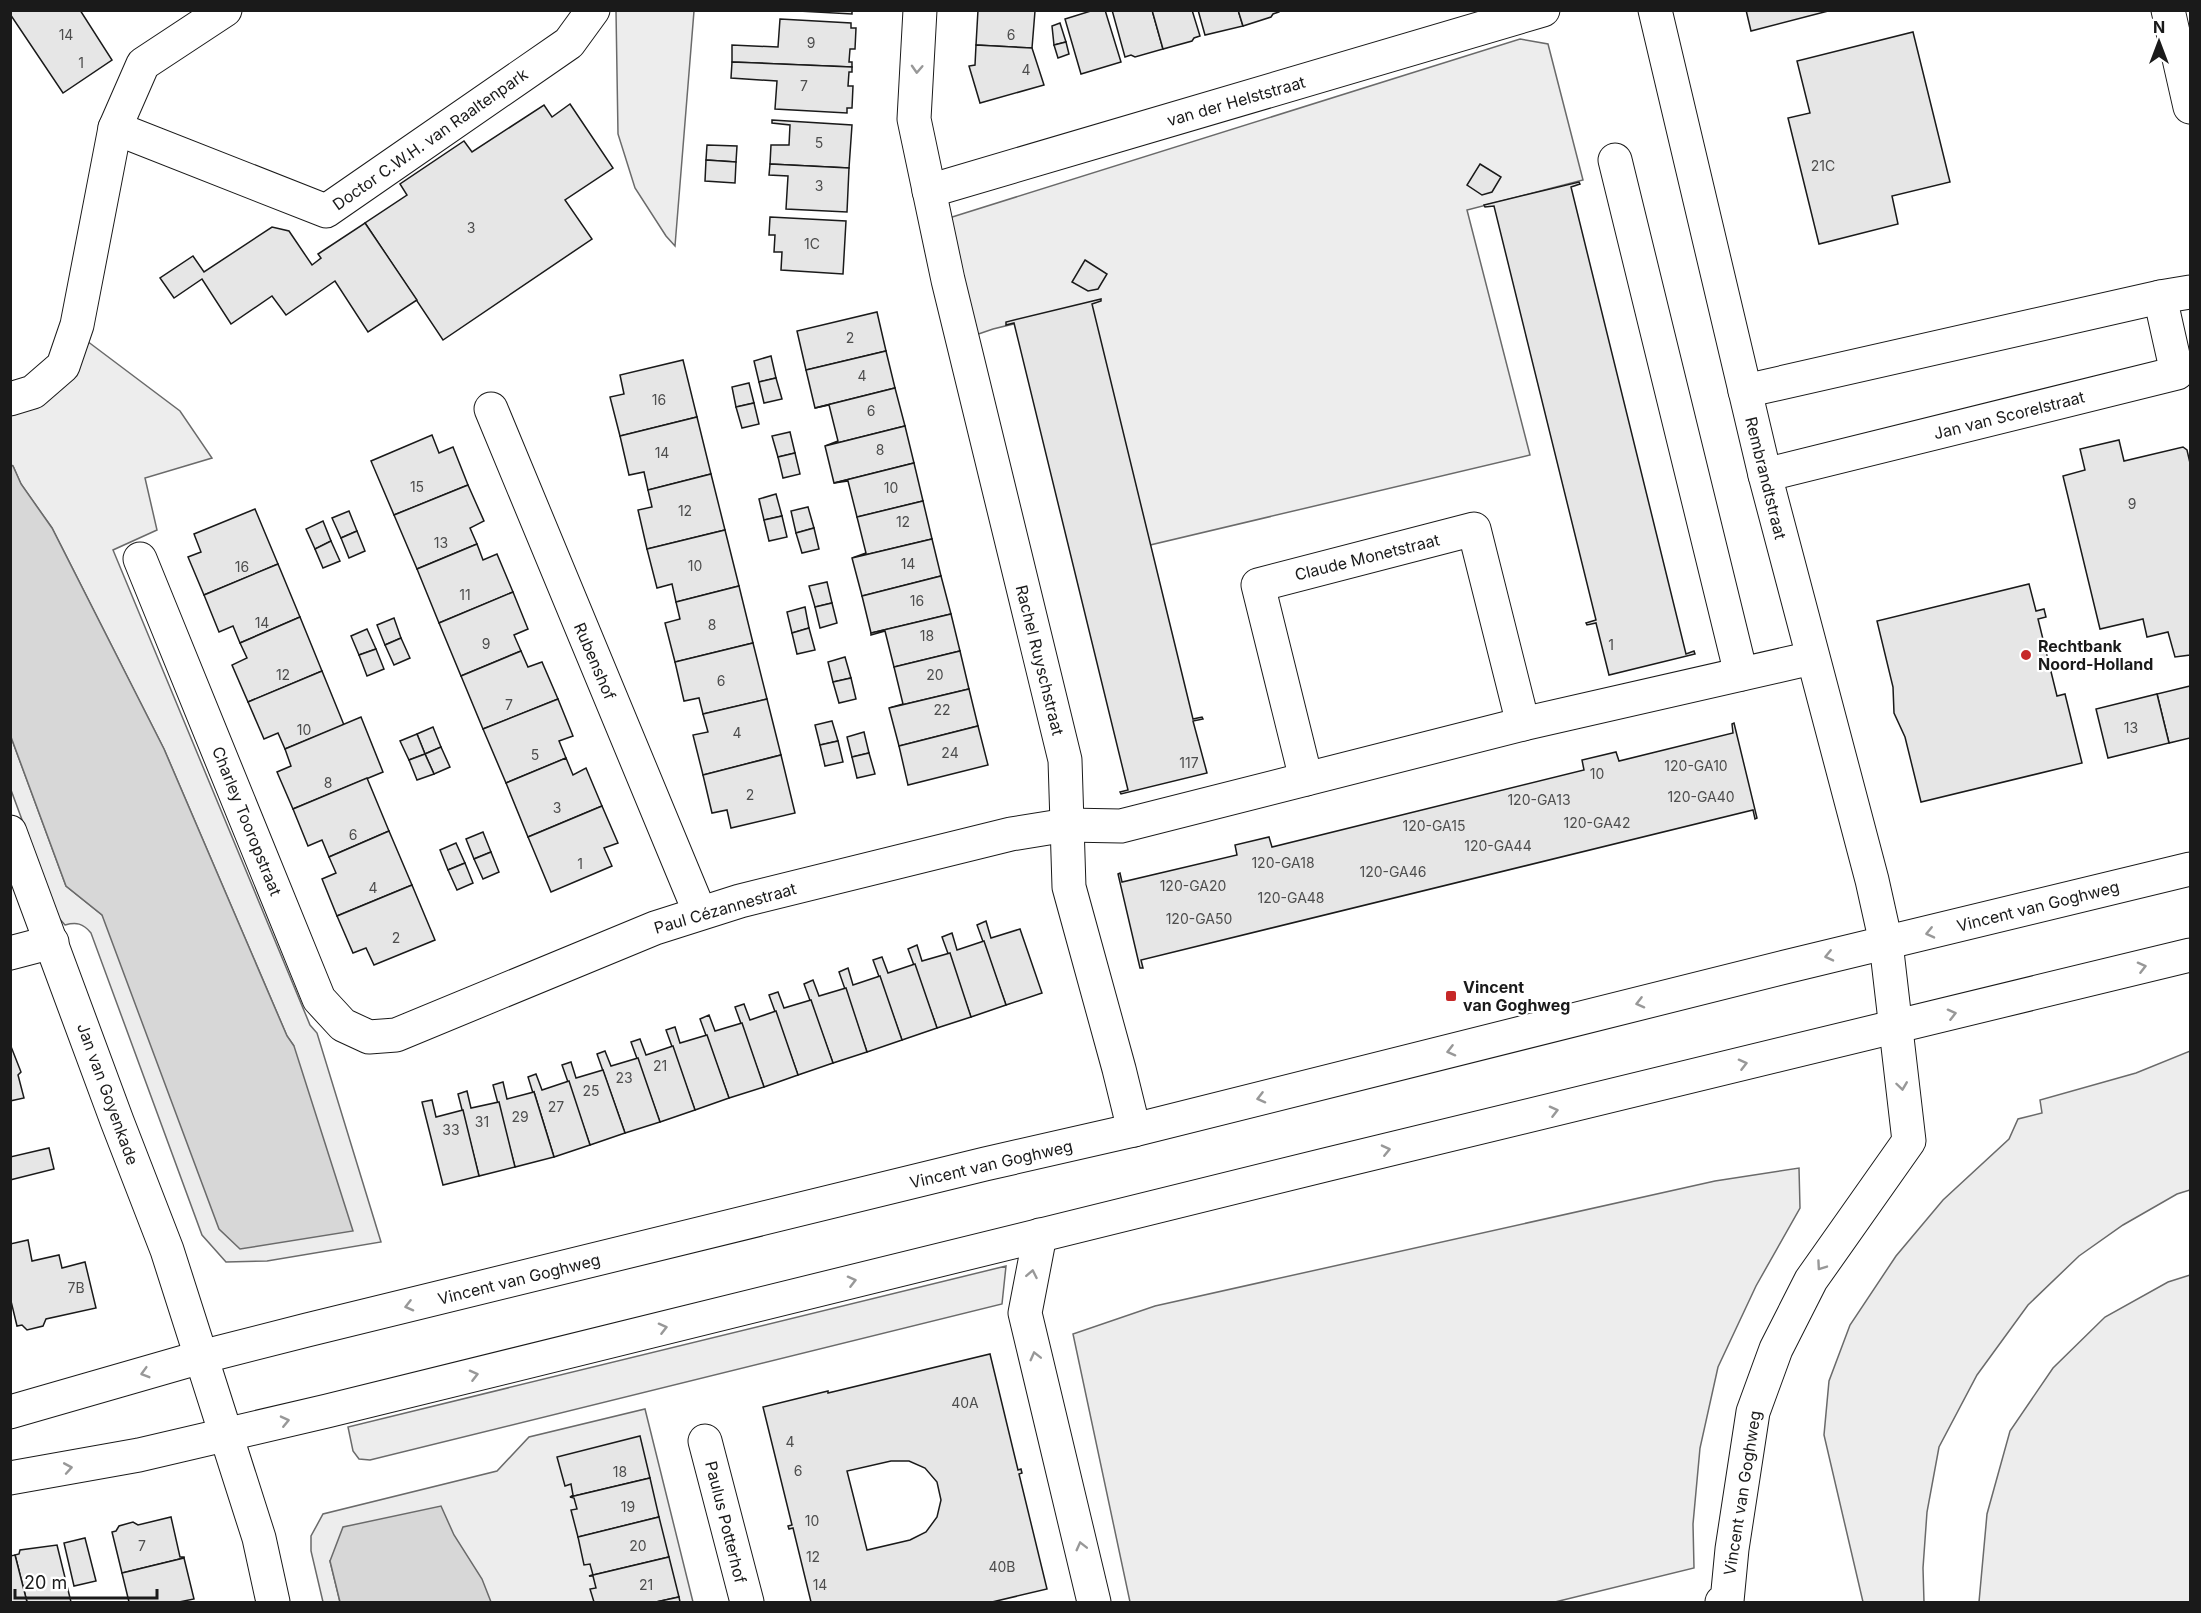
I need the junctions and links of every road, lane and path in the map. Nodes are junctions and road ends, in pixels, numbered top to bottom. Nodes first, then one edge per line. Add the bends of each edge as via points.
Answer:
1 (225, 10) edge
2 (593, 10) edge
3 (920, 10) edge
4 (1543, 10) edge
5 (1655, 10) edge
6 (2168, 10) edge
7 (2190, 107) edge
8 (115, 128) junction
9 (1615, 160) dead end
10 (929, 191) junction
11 (2175, 295) edge
12 (1745, 391) junction
13 (10, 399) edge
14 (491, 409) dead end
15 (1765, 475) junction
16 (140, 559) dead end
17 (1812, 658) junction
18 (1741, 674) junction
19 (1523, 724) junction
20 (1306, 779) junction
21 (1067, 825) junction
22 (10, 832) edge
23 (2190, 869) edge
24 (700, 913) junction
25 (52, 942) junction
26 (1886, 943) junction
27 (10, 953) edge
28 (2190, 956) edge
29 (1896, 1027) junction
30 (396, 1035) joint
31 (1134, 1130) junction
32 (1040, 1235) junction
33 (201, 1357) junction
34 (10, 1412) edge
35 (228, 1435) junction
36 (705, 1441) dead end
37 (10, 1478) edge
38 (273, 1602) edge
39 (747, 1602) edge
40 (1094, 1602) edge
41 (1722, 1602) edge

1 - 8 street via 143,64
2 - 8 street, Doctor C.W.H. van Raaltenpark via 569,42 326,211
3 -> 10 street, Rachel Ruyschstraat via 914,119
4 - 10 street, van der Helststraat
5 - 12 street, Rembrandtstraat
6 - 7 street
8 - 13 street via 77,325 63,366 33,392
9 - 18 street
10 - 21 street, Rachel Ruyschstraat via 1065,760
11 - 12 street, Jan van Scorelstraat
11 - 15 street, Jan van Scorelstraat via 2178,373
12 - 15 street, Rembrandtstraat
14 - 24 street, Rubenshof
15 - 17 street, Rembrandtstraat
16 - 30 street, Charley Tooropstraat via 319,999 344,1025 369,1037
17 - 18 street
17 - 26 street, Rembrandtstraat
18 - 19 street
19 - 20 street
19 - 20 street, Claude Monetstraat via 1474,529 1258,585
20 - 21 street via 1121,826
21 - 24 street, Paul Cézannestraat via 1011,834
21 - 31 street, Rachel Ruyschstraat via 1069,887
22 - 25 street, Jan van Goyenkade
23 -> 26 street, Vincent van Goghweg
24 - 30 street, Paul Cézannestraat
25 - 27 street
25 - 33 street, Jan van Goyenkade via 167,1250
26 - 29 street, Vincent van Goghweg
26 -> 31 street, Vincent van Goghweg
29 -> 28 street
32 -> 29 street
29 -> 41 street, Vincent van Goghweg via 1909,1141 1811,1280 1776,1348 1753,1412 1727,1601
31 -> 33 street, Vincent van Goghweg
35 -> 32 street
40 -> 32 street via 1025,1313
33 -> 34 street, Vincent van Goghweg
33 - 35 street
37 -> 35 street
35 - 38 street via 259,1538
36 - 39 street, Paulus Potterhof

